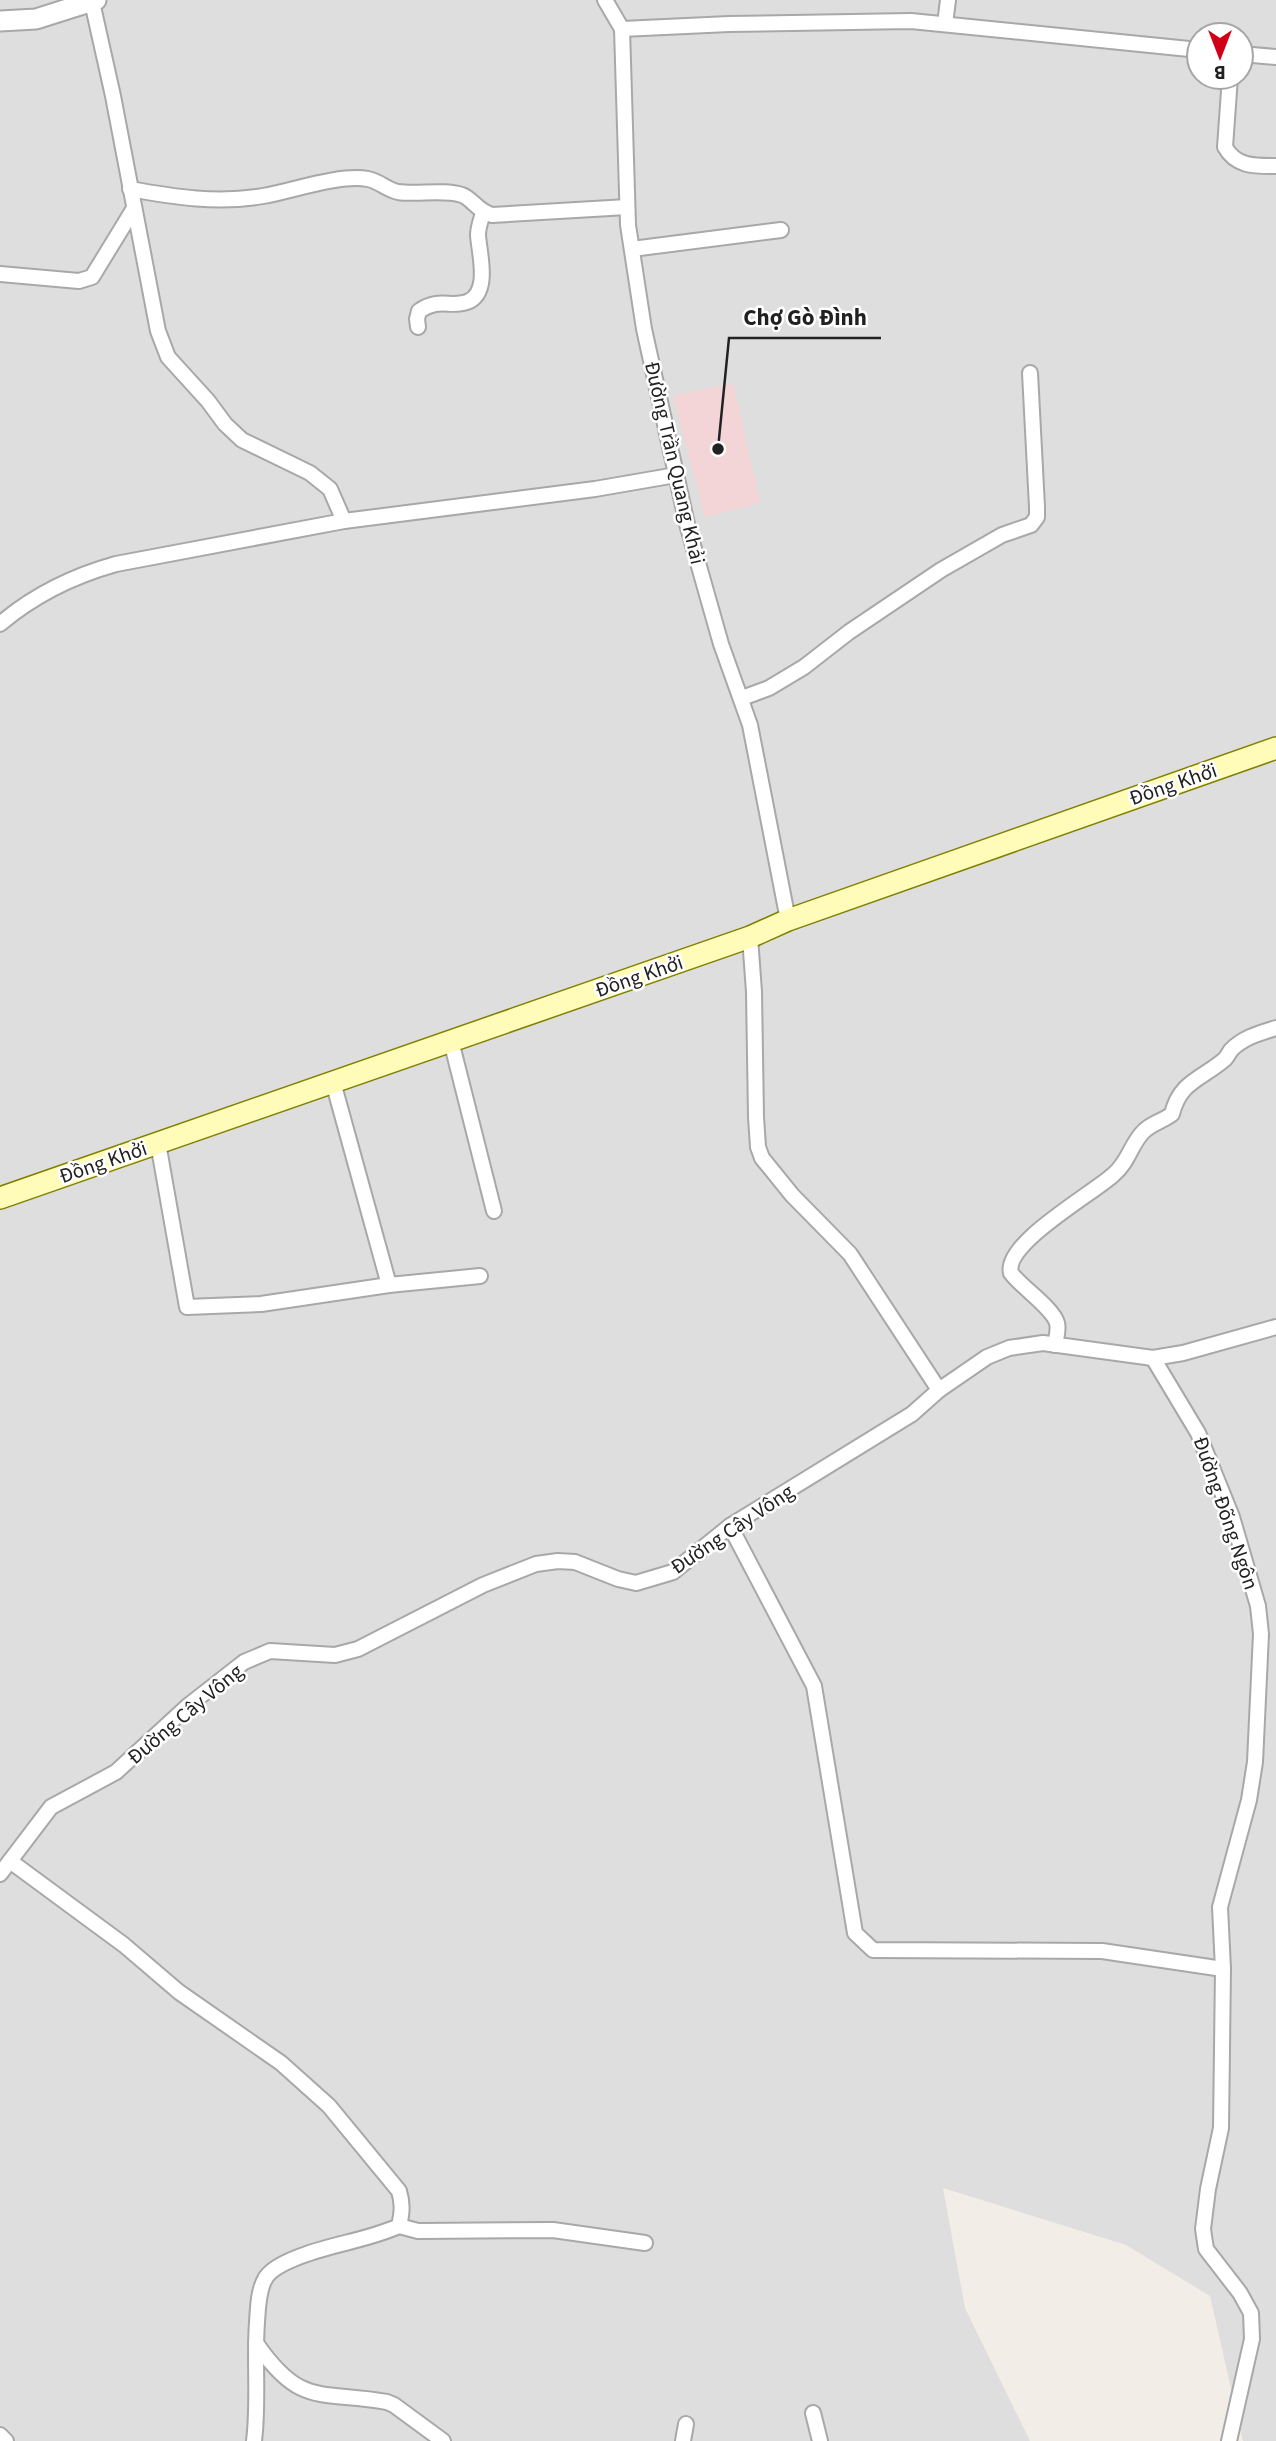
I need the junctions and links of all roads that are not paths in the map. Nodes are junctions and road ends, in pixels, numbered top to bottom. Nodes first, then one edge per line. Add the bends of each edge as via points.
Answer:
1 (605, 0) edge
2 (948, 0) edge
3 (94, 1) edge
4 (0, 21) edge
5 (945, 24) junction
6 (622, 29) junction
7 (1185, 49) edge
8 (1255, 55) edge
9 (1276, 57) edge
10 (1229, 91) edge
11 (1276, 166) edge
12 (130, 189) junction
13 (627, 206) junction
14 (133, 210) junction
15 (483, 213) junction
16 (781, 230) dead end
17 (632, 249) junction
18 (0, 274) edge
19 (418, 327) dead end
20 (1030, 373) dead end
21 (676, 475) junction
22 (344, 521) junction
23 (0, 624) edge
24 (742, 698) junction
25 (1276, 748) edge
26 (788, 920) junction
27 (750, 937) junction
28 (1276, 1028) edge
29 (451, 1041) junction
30 (333, 1082) junction
31 (158, 1143) junction
32 (0, 1198) edge
33 (494, 1211) dead end
34 (480, 1276) dead end
35 (389, 1284) junction
36 (1276, 1327) edge
37 (1055, 1345) junction
38 (1153, 1358) junction
39 (939, 1390) junction
40 (730, 1526) junction
41 (1268, 1635) edge
42 (10, 1861) junction
43 (0, 1874) edge
44 (1223, 1969) junction
45 (399, 2226) junction
46 (645, 2243) dead end
47 (256, 2343) junction
48 (813, 2413) dead end
49 (686, 2424) dead end
50 (0, 2435) edge
51 (6, 2441) edge
52 (254, 2441) edge
53 (443, 2441) edge
54 (683, 2441) edge
55 (820, 2441) edge
56 (1229, 2441) edge

1 - 6 street, Đường Trần Quang Khải
2 - 5 street
3 - 4 street via 36,19
3 - 12 street
5 - 6 street via 873,20
5 - 7 street
6 - 13 street, Đường Trần Quang Khải
8 - 9 street
10 - 11 street via 1225,147 1230,155 1243,164
12 - 14 street
12 - 15 street via 210,200 369,179 395,192 465,196
13 - 15 street
13 - 17 street, Đường Trần Quang Khải
14 - 18 street via 92,277 79,282
14 - 22 street via 158,331 168,357 242,440 310,473 330,489
15 - 19 street via 478,231 478,293 467,302 425,306 416,319
16 - 17 street
17 - 21 street, Đường Trần Quang Khải via 644,329
20 - 24 street via 1037,507 1031,525 1002,535 941,570 804,667
21 - 22 street
21 - 24 street, Đường Trần Quang Khải via 721,644
22 - 23 street via 87,572 40,595
24 - 26 street, Đường Trần Quang Khải
25 - 26 main road, Đồng Khởi
26 - 27 main road, Đồng Khởi
27 - 29 main road, Đồng Khởi
27 - 39 street via 756,1117 762,1158 850,1254
28 - 37 street via 1247,1037 1191,1083 1179,1094 1172,1114 1143,1132 1114,1175 1066,1209 1010,1260 1011,1273 1053,1315
29 - 30 main road, Đồng Khởi
29 - 33 street
30 - 31 main road, Đồng Khởi
30 - 35 street
31 - 32 main road, Đồng Khởi
31 - 35 street via 187,1307 261,1304
34 - 35 street
36 - 38 street, Đường Cây Vông
37 - 38 street, Đường Cây Vông
37 - 39 street, Đường Cây Vông via 1009,1348 986,1357
38 - 41 street, Đường Đõng Ngôn via 1198,1433 1227,1505
39 - 40 street, Đường Cây Vông via 902,1420
40 - 42 street, Đường Cây Vông via 673,1572 655,1579 636,1583 575,1562 536,1564 483,1585 358,1649 335,1656 270,1651 244,1662 116,1772 51,1807
40 - 44 street via 814,1686 855,1933 873,1950 1102,1951
41 - 44 street, Đường Đõng Ngôn via 1251,1787 1220,1907
42 - 43 street, Đường Cây Vông
42 - 45 street via 205,2012 281,2063 329,2106 398,2191
44 - 56 street, Đường Đõng Ngôn via 1221,2128 1203,2229 1206,2249 1251,2313 1252,2339
45 - 46 street via 418,2231 553,2230
45 - 47 street via 295,2258 269,2274 259,2301
47 - 52 street
47 - 53 street via 270,2364 299,2388 335,2398 387,2402
48 - 55 street
49 - 54 street
50 - 51 street

